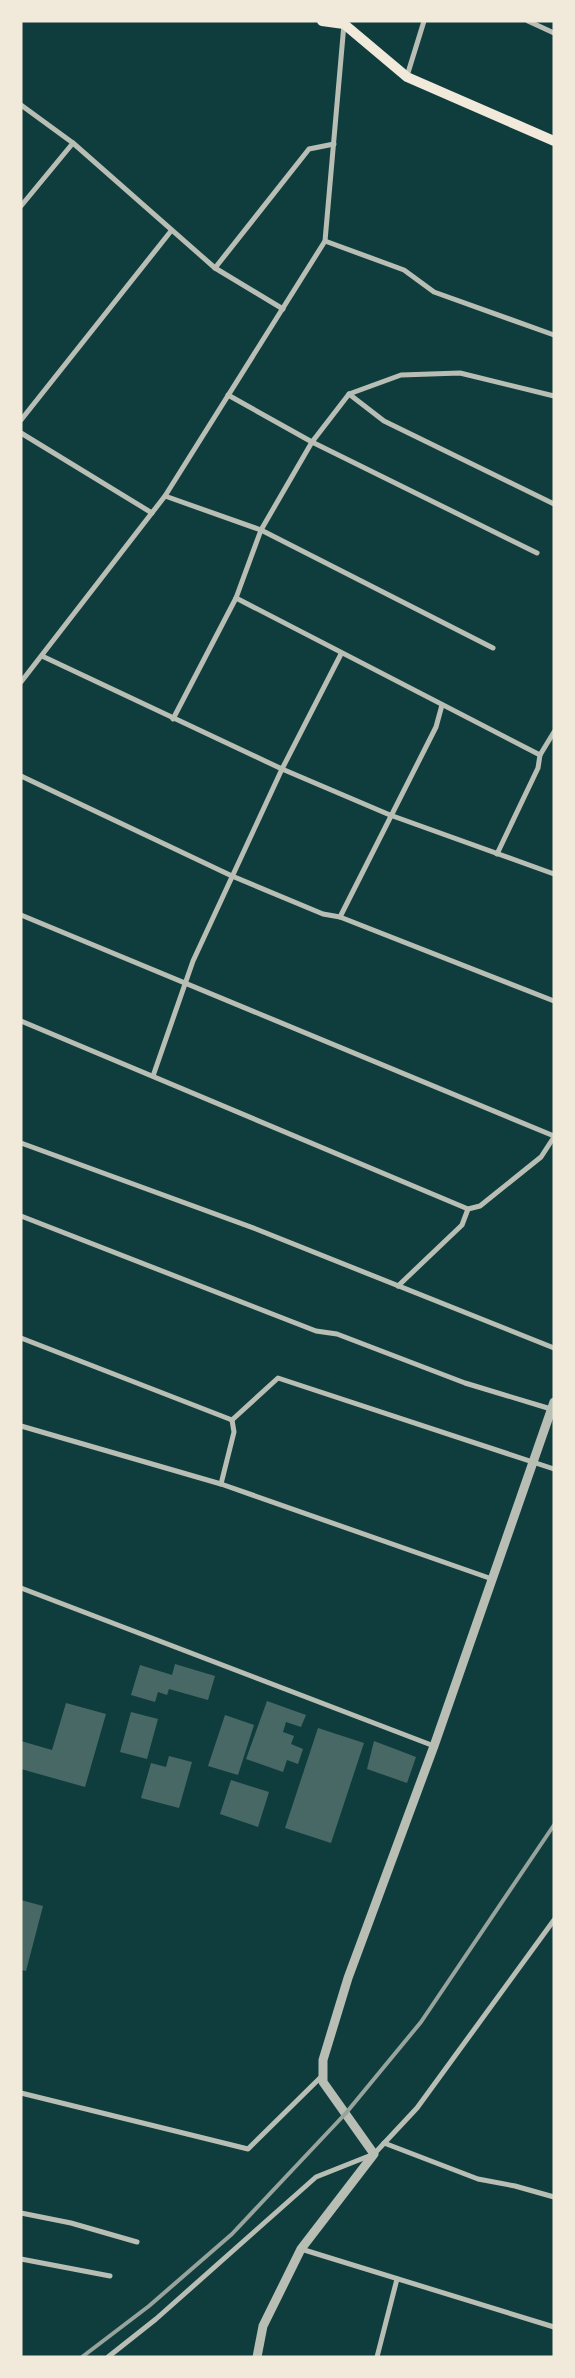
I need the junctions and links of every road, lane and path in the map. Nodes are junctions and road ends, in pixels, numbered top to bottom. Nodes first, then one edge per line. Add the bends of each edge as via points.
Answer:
1 (322, 21) edge
2 (424, 21) edge
3 (528, 21) edge
4 (343, 23) edge
5 (540, 24) edge
6 (554, 33) edge
7 (407, 77) junction
8 (21, 105) edge
9 (554, 141) edge
10 (73, 143) junction
11 (334, 144) junction
12 (21, 206) edge
13 (171, 231) junction
14 (325, 242) junction
15 (216, 268) junction
16 (283, 309) junction
17 (554, 335) edge
18 (349, 394) junction
19 (228, 395) junction
20 (554, 396) edge
21 (21, 420) edge
22 (21, 433) edge
23 (312, 442) junction
24 (165, 496) junction
25 (554, 504) edge
26 (152, 513) junction
27 (262, 530) junction
28 (537, 554) dead end
29 (236, 598) junction
30 (493, 648) dead end
31 (341, 654) junction
32 (42, 656) junction
33 (21, 682) edge
34 (442, 705) junction
35 (173, 719) junction
36 (554, 732) edge
37 (540, 755) junction
38 (282, 770) junction
39 (21, 776) edge
40 (390, 815) junction
41 (497, 854) junction
42 (554, 874) edge
43 (232, 876) junction
44 (21, 914) edge
45 (340, 917) junction
46 (187, 984) junction
47 (554, 1001) edge
48 (21, 1021) edge
49 (153, 1076) junction
50 (554, 1136) edge
51 (21, 1143) edge
52 (468, 1209) junction
53 (21, 1216) edge
54 (398, 1286) junction
55 (21, 1338) edge
56 (554, 1348) edge
57 (552, 1405) edge
58 (232, 1420) junction
59 (21, 1426) edge
60 (532, 1463) junction
61 (554, 1469) edge
62 (221, 1484) junction
63 (492, 1579) junction
64 (21, 1588) edge
65 (434, 1746) junction
66 (554, 1920) edge
67 (552, 1928) edge
68 (323, 2075) junction
69 (21, 2093) edge
70 (384, 2143) junction
71 (374, 2154) junction
72 (554, 2197) edge
73 (21, 2213) edge
74 (137, 2242) dead end
75 (300, 2249) junction
76 (21, 2259) edge
77 (110, 2276) dead end
78 (397, 2279) junction
79 (554, 2327) edge
80 (108, 2357) edge
81 (257, 2357) edge
82 (377, 2357) edge

1 - 4 main road
2 - 7 street
3 - 5 street
4 - 7 main road
4 - 11 street
5 - 6 street
7 - 9 main road
8 - 10 street
10 - 12 street
10 - 13 street
11 - 14 street
11 - 15 street via 309,149
13 - 15 street
13 - 21 street
14 - 16 street
14 - 17 street via 404,270 434,292
15 - 16 street
16 - 19 street
18 - 20 street via 401,375 460,372
18 - 23 street
18 - 25 street via 384,421
19 - 23 street
19 - 24 street
22 - 26 street
23 - 27 street
23 - 28 street
24 - 26 street
24 - 27 street
26 - 32 street
27 - 29 street
27 - 30 street
29 - 31 street
29 - 35 street
31 - 34 street
31 - 38 street
32 - 33 street
32 - 35 street
34 - 37 street
34 - 40 street via 436,727
35 - 38 street
36 - 37 street
37 - 41 street via 538,768
38 - 40 street
38 - 43 street
39 - 43 street
40 - 41 street
40 - 45 street
41 - 42 street
43 - 45 street via 323,914
43 - 46 street via 193,961
44 - 46 street
45 - 47 street
46 - 49 street
46 - 50 street
48 - 49 street
49 - 52 street
50 - 52 street via 541,1157 480,1206
51 - 54 street via 256,1229
52 - 54 street via 462,1225
53 - 57 street via 316,1331 337,1334 465,1383
54 - 56 street
55 - 58 street
57 - 60 street
58 - 60 street via 278,1378
58 - 62 street via 234,1432
59 - 62 street
60 - 61 street
60 - 63 street
62 - 63 street
63 - 65 street
64 - 65 street
65 - 68 street via 348,1978 323,2060
66 - 67 street
67 - 70 street via 417,2108
68 - 69 street via 248,2149
68 - 71 street via 323,2082
70 - 71 street
70 - 72 street via 478,2179
71 - 75 street
71 - 80 street via 316,2177 156,2320
73 - 74 street via 72,2222
75 - 78 street
75 - 81 street via 263,2326
76 - 77 street
78 - 79 street
78 - 82 street

